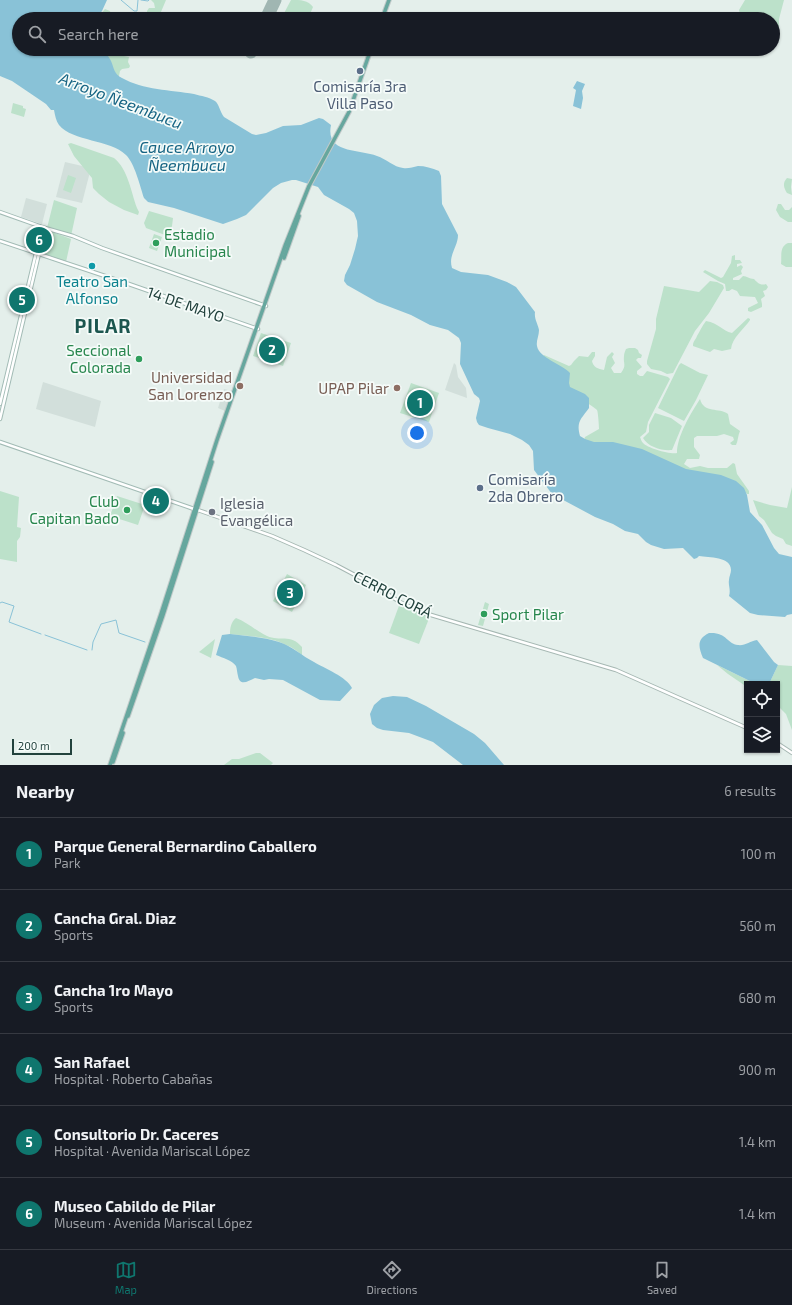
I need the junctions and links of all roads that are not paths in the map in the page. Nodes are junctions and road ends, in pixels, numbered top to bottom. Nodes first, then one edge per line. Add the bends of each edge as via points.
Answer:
1 (389, 0) edge
2 (385, 12) edge
3 (369, 56) edge
4 (0, 212) edge
5 (45, 228) junction
6 (0, 241) edge
7 (38, 254) junction
8 (265, 306) junction
9 (257, 328) junction
10 (0, 404) edge
11 (0, 419) edge
12 (0, 442) edge
13 (196, 510) junction
14 (744, 727) edge
15 (780, 745) edge
16 (792, 753) edge
17 (111, 765) edge

1 - 2 main road
3 - 8 main road via 349,112 309,186
4 - 5 main road
5 - 7 main road
5 - 8 main road
6 - 7 main road, 14 DE MAYO
7 - 9 main road, 14 DE MAYO
7 - 10 main road
7 - 11 main road
8 - 9 main road
9 - 13 main road
12 - 13 main road, CERRO CORÁ
13 - 14 main road, CERRO CORÁ via 272,536 304,550 421,612 616,670
13 - 17 main road
15 - 16 main road

